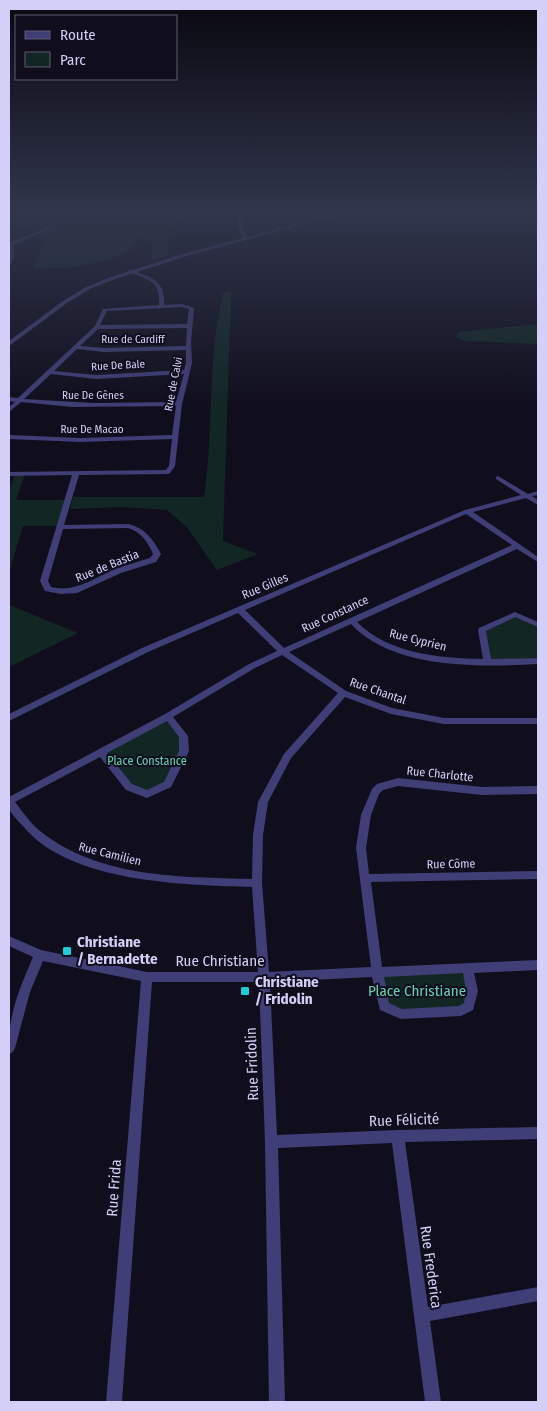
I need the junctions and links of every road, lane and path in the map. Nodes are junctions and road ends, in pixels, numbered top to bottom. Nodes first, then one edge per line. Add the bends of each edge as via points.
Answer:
1 (114, 278) edge
2 (147, 278) edge
3 (161, 306) junction
4 (189, 326) junction
5 (96, 327) junction
6 (9, 344) edge
7 (77, 347) junction
8 (189, 348) junction
9 (50, 372) junction
10 (187, 372) junction
11 (9, 399) edge
12 (19, 401) junction
13 (178, 404) junction
14 (9, 410) edge
15 (9, 437) edge
16 (175, 437) junction
17 (9, 474) edge
18 (76, 474) junction
19 (498, 478) dead end
20 (538, 493) edge
21 (526, 495) junction
22 (538, 502) edge
23 (466, 511) junction
24 (60, 527) junction
25 (517, 546) junction
26 (538, 560) edge
27 (239, 609) junction
28 (351, 620) junction
29 (538, 625) edge
30 (284, 652) junction
31 (487, 661) junction
32 (538, 661) edge
33 (343, 693) junction
34 (168, 716) junction
35 (9, 718) edge
36 (538, 721) edge
37 (100, 752) junction
38 (538, 790) edge
39 (9, 801) edge
40 (538, 874) edge
41 (365, 878) junction
42 (257, 883) junction
43 (9, 941) edge
44 (40, 955) junction
45 (538, 965) edge
46 (468, 968) junction
47 (377, 972) junction
48 (147, 976) junction
49 (264, 977) junction
50 (9, 1048) edge
51 (538, 1133) edge
52 (398, 1136) junction
53 (271, 1142) junction
54 (538, 1294) edge
55 (422, 1314) junction
56 (114, 1402) edge
57 (277, 1402) edge
58 (433, 1402) edge

1 - 6 street via 77,294
2 - 3 street via 163,293
3 - 4 street, Rue de Calvi via 190,306
3 - 5 street, Rue de Calvi via 108,308 103,311
4 - 5 street
4 - 8 street, Rue de Calvi
5 - 7 street, Rue de Calvi
7 - 8 street, Rue de Cardiff via 104,350
7 - 9 street, Rue de Calvi
8 - 10 street, Rue de Calvi
9 - 10 street, Rue De Bale via 96,377
9 - 12 street, Rue de Calvi
10 - 13 street, Rue de Calvi
11 - 12 street, Rue De Gênes
12 - 13 street, Rue De Gênes via 90,407
12 - 14 street, Rue de Calvi
13 - 16 street, Rue de Calvi
15 - 16 street, Rue De Macao via 80,440
16 - 18 street, Rue de Calvi via 172,466 168,472
17 - 18 street, Rue de Calvi
18 - 24 street, Rue de Bastia
19 - 21 street
20 - 21 street, Rue Gilles
21 - 22 street
21 - 23 street, Rue Gilles
23 - 25 street
23 - 27 street, Rue Gilles
24 - 24 street, Rue de Bastia via 44,581 48,589 74,591 152,560 157,554 138,528
25 - 26 street
25 - 28 street, Rue Constance
27 - 30 street, Rue Chantal
27 - 35 street, Rue Gilles via 144,650
28 - 30 street, Rue Constance
28 - 31 street, Rue Cyprien via 364,634 396,650 444,660
29 - 31 street via 515,614 482,630
30 - 33 street, Rue Chantal
30 - 34 street, Rue Constance via 252,666
31 - 32 street, Rue Cyprien
33 - 36 street, Rue Chantal via 391,711 444,721
33 - 42 street, Rue Fridolin via 287,756 263,802 258,835
34 - 37 street, Rue Constance
34 - 37 street via 183,736 184,751 168,784 147,794 129,787
37 - 39 street, Rue Constance
38 - 41 street, Rue Charlotte via 482,790 398,782 380,787 366,815 361,848
39 - 42 street, Rue Camilien via 35,833 82,861 129,873 206,882
40 - 41 street, Rue Côme
41 - 47 street, Rue Charlotte
42 - 49 street, Rue Fridolin
43 - 44 street, Rue Christiane
44 - 48 street, Rue Christiane
44 - 50 street via 24,992
45 - 46 street, Rue Christiane
46 - 47 street, Rue Christiane
46 - 47 street via 472,991 469,1006 461,1011 401,1014 384,1006
47 - 49 street, Rue Christiane
48 - 49 street, Rue Christiane
48 - 56 street, Rue Frida
49 - 53 street, Rue Fridolin
51 - 52 street, Rue Félicité
52 - 53 street, Rue Félicité
52 - 55 street, Rue Frederica
53 - 57 street, Rue Fridolin
54 - 55 street
55 - 58 street, Rue Frederica

